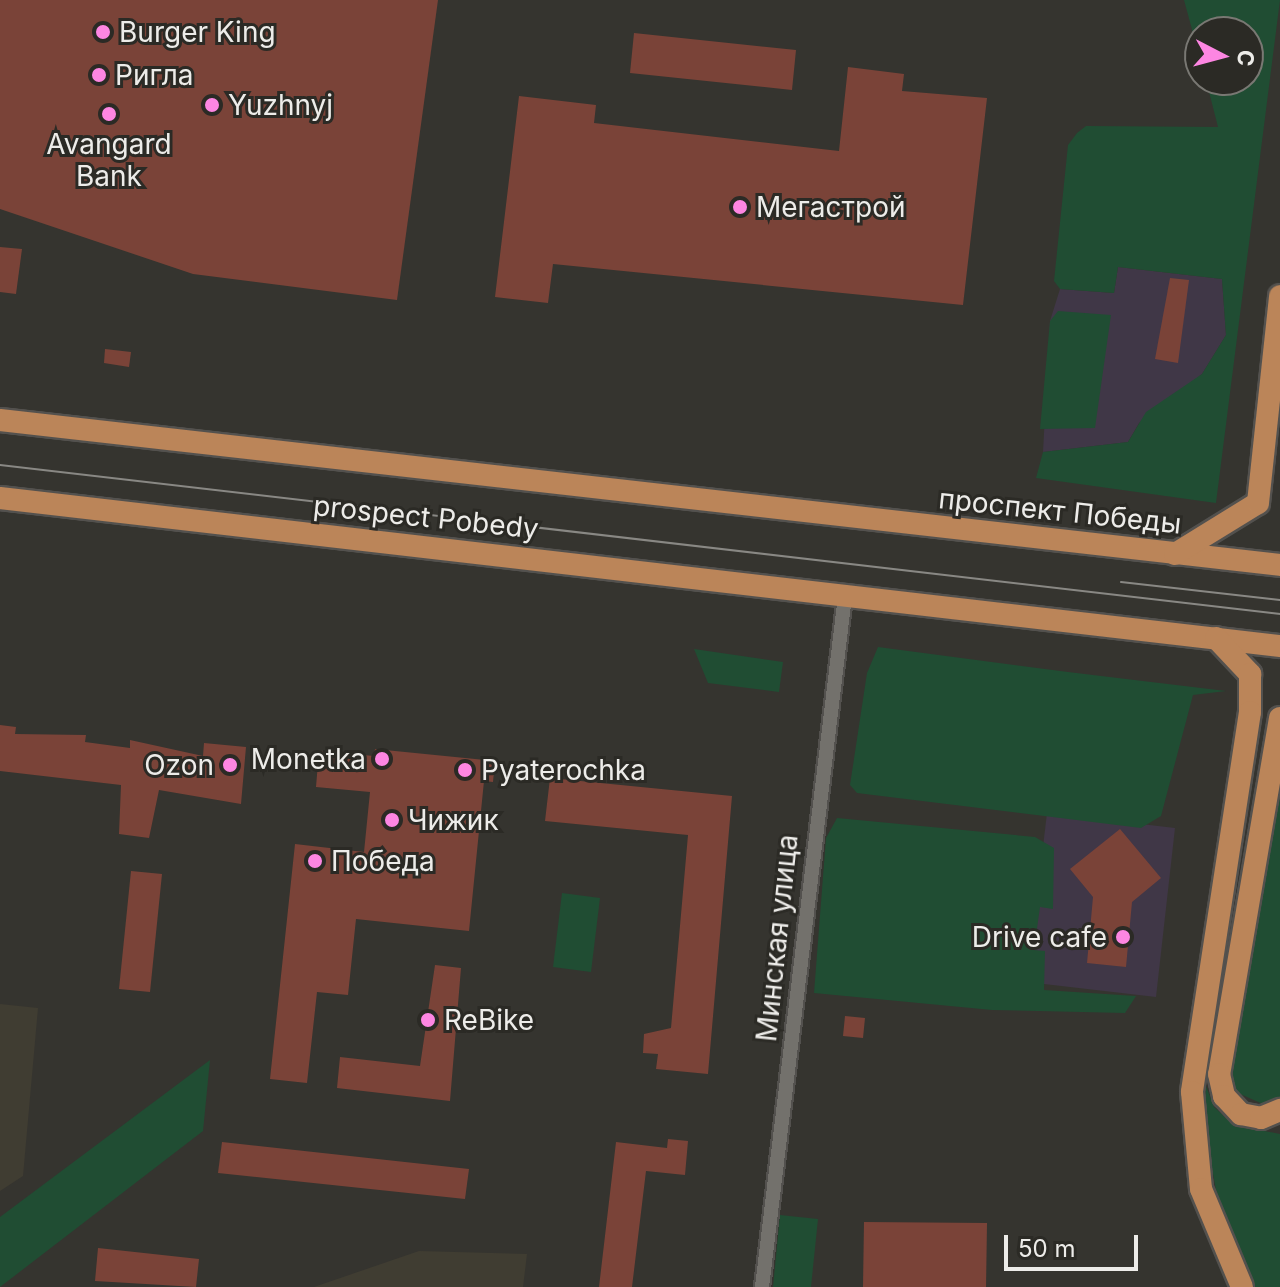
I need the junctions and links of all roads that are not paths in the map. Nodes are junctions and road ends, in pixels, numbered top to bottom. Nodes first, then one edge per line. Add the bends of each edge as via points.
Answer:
1 (1280, 296) edge
2 (0, 420) edge
3 (0, 498) edge
4 (1175, 554) junction
5 (1280, 565) edge
6 (845, 596) junction
7 (1215, 637) junction
8 (1280, 646) edge
9 (1280, 718) edge
10 (1280, 1110) edge
11 (762, 1287) edge
12 (1242, 1287) edge

1 - 4 main road via 1258,503
2 - 4 main road, проспект Победы
3 - 6 main road, prospect Pobedy
4 - 5 main road, проспект Победы
6 - 7 main road
6 - 11 street, Минская улица
7 - 8 main road
7 - 12 main road via 1250,674 1250,712 1192,1092 1201,1189
9 - 10 main road via 1219,1074 1224,1096 1241,1114 1261,1118

